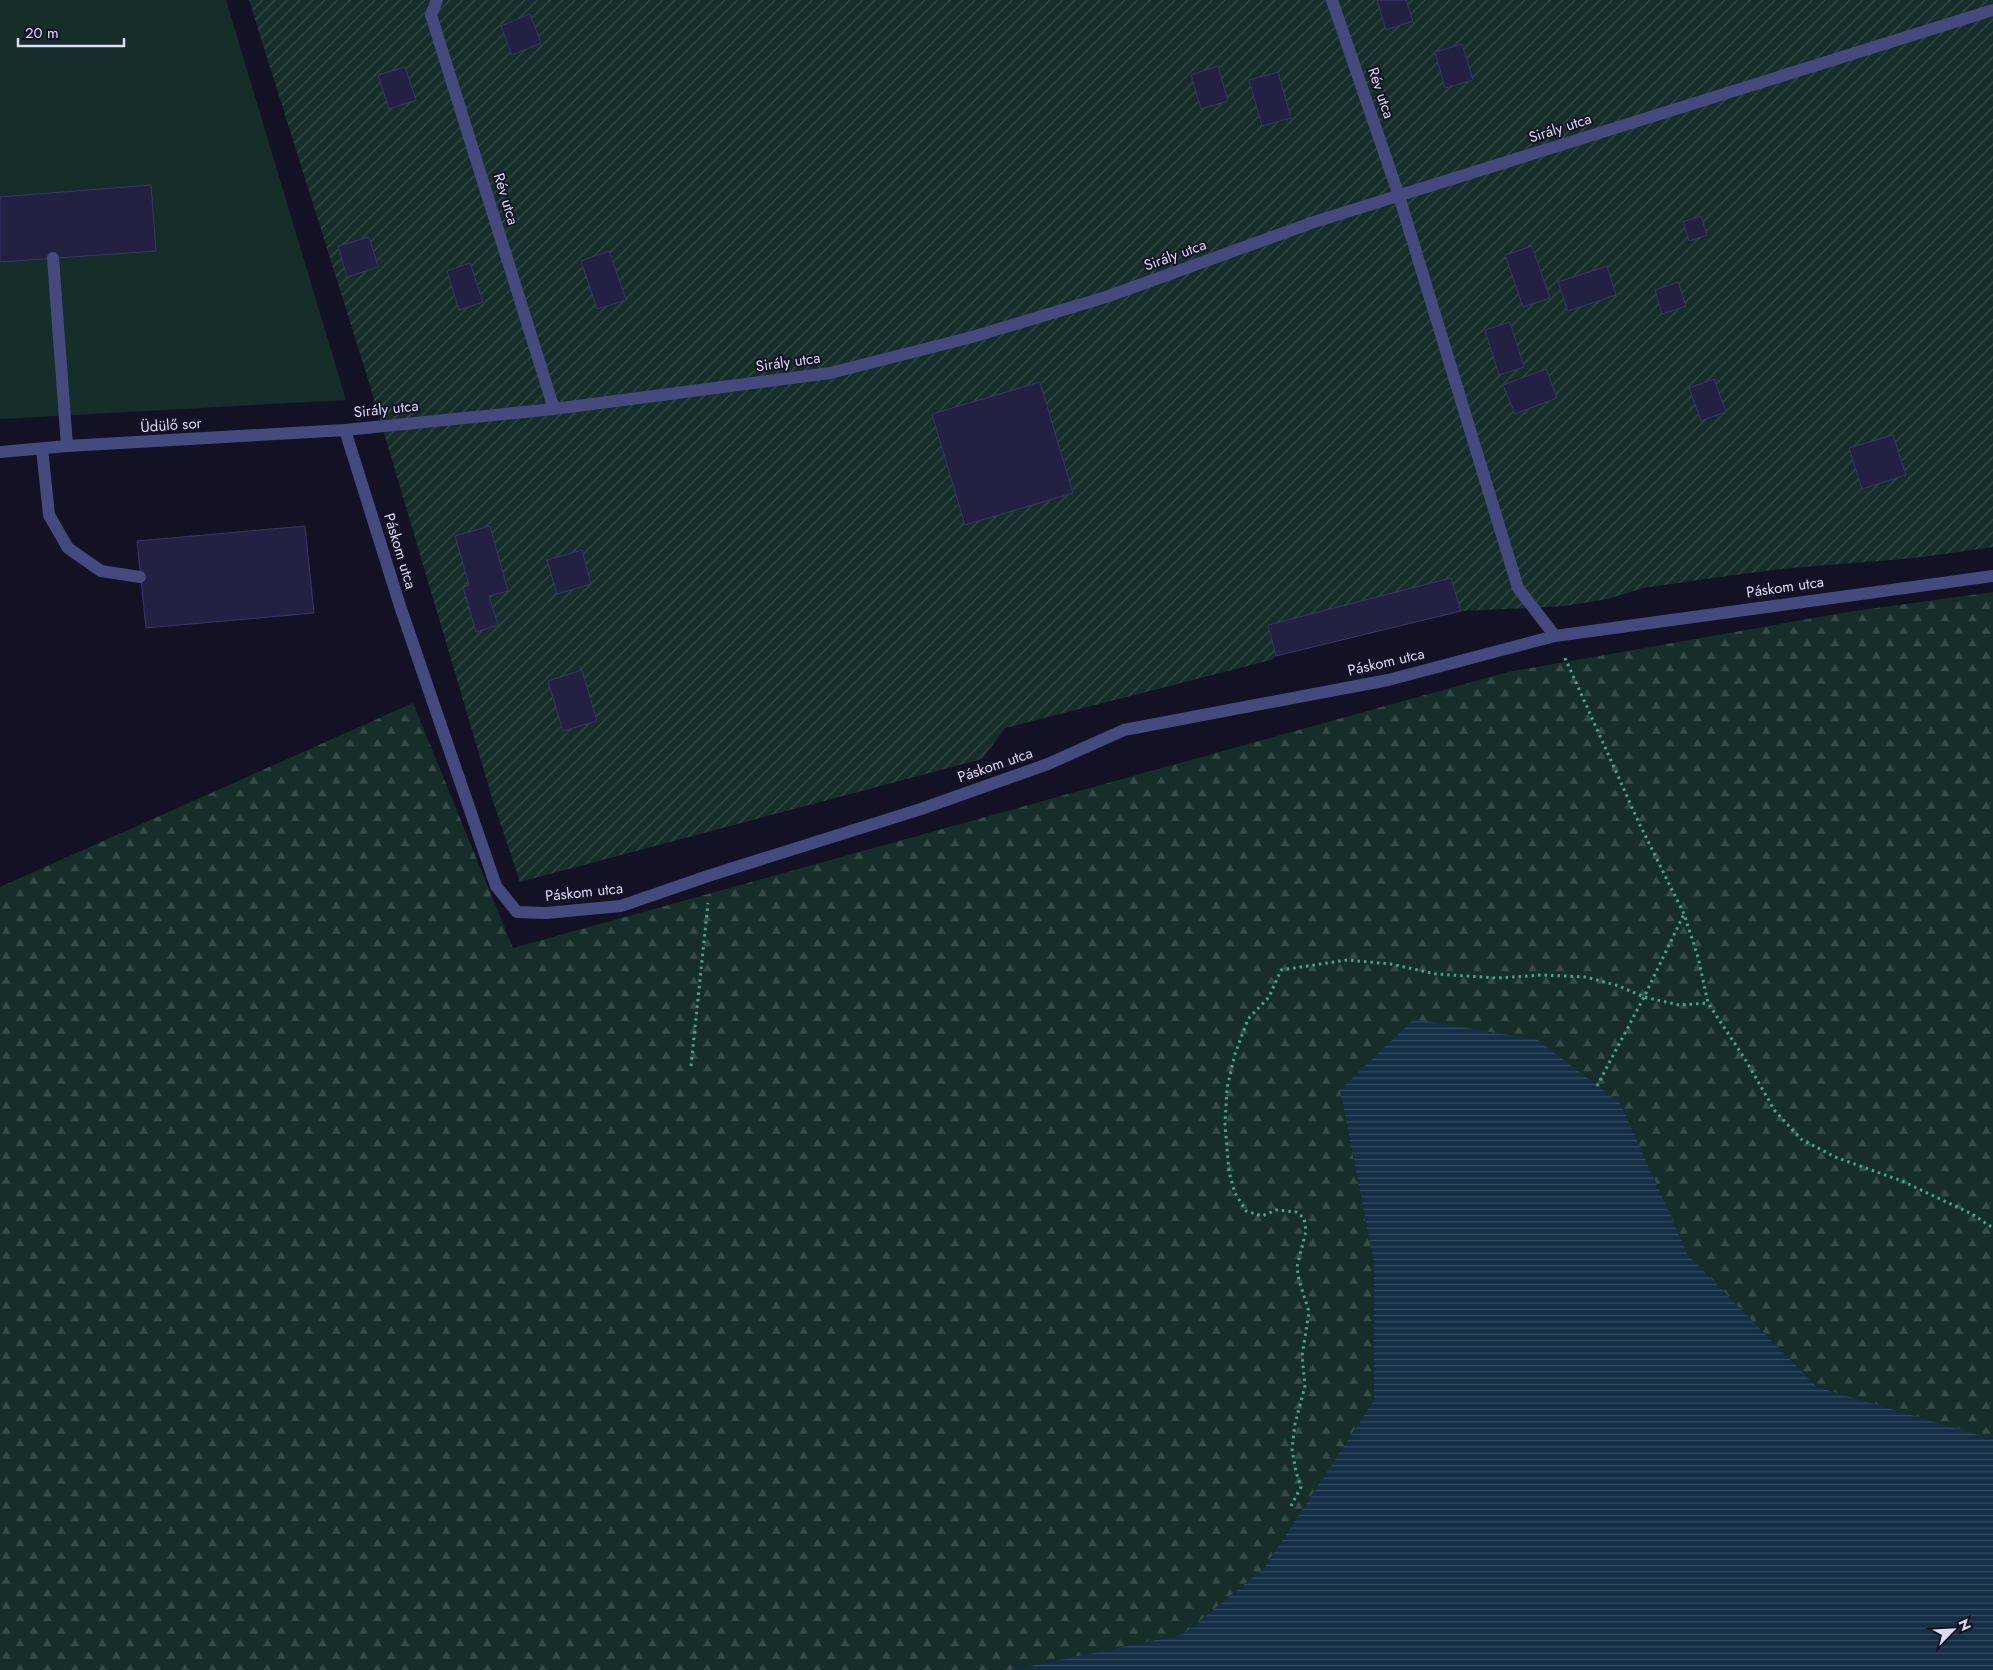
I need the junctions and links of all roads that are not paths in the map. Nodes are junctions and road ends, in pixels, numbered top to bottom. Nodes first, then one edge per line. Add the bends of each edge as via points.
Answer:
1 (436, 0) edge
2 (1332, 0) edge
3 (1993, 10) edge
4 (1399, 196) junction
5 (53, 258) dead end
6 (554, 409) junction
7 (345, 430) junction
8 (67, 446) junction
9 (42, 449) junction
10 (0, 452) edge
11 (1993, 576) edge
12 (140, 577) dead end
13 (1555, 636) junction

1 - 6 street, Rév utca via 431,15
2 - 4 street, Rév utca
3 - 4 street, Sirály utca
4 - 6 street, Sirály utca via 1311,223 1106,297 972,337 830,372
4 - 13 street, Rév utca via 1518,588
5 - 8 street
6 - 7 street, Sirály utca
7 - 8 street, Üdülő sor
7 - 13 street, Páskom utca via 400,606 496,886 517,912 546,914 622,906 1048,764 1124,730 1388,680
8 - 9 street, Üdülő sor
9 - 10 street, Üdülő sor
9 - 12 street via 49,515 68,548 101,571
11 - 13 street, Páskom utca

